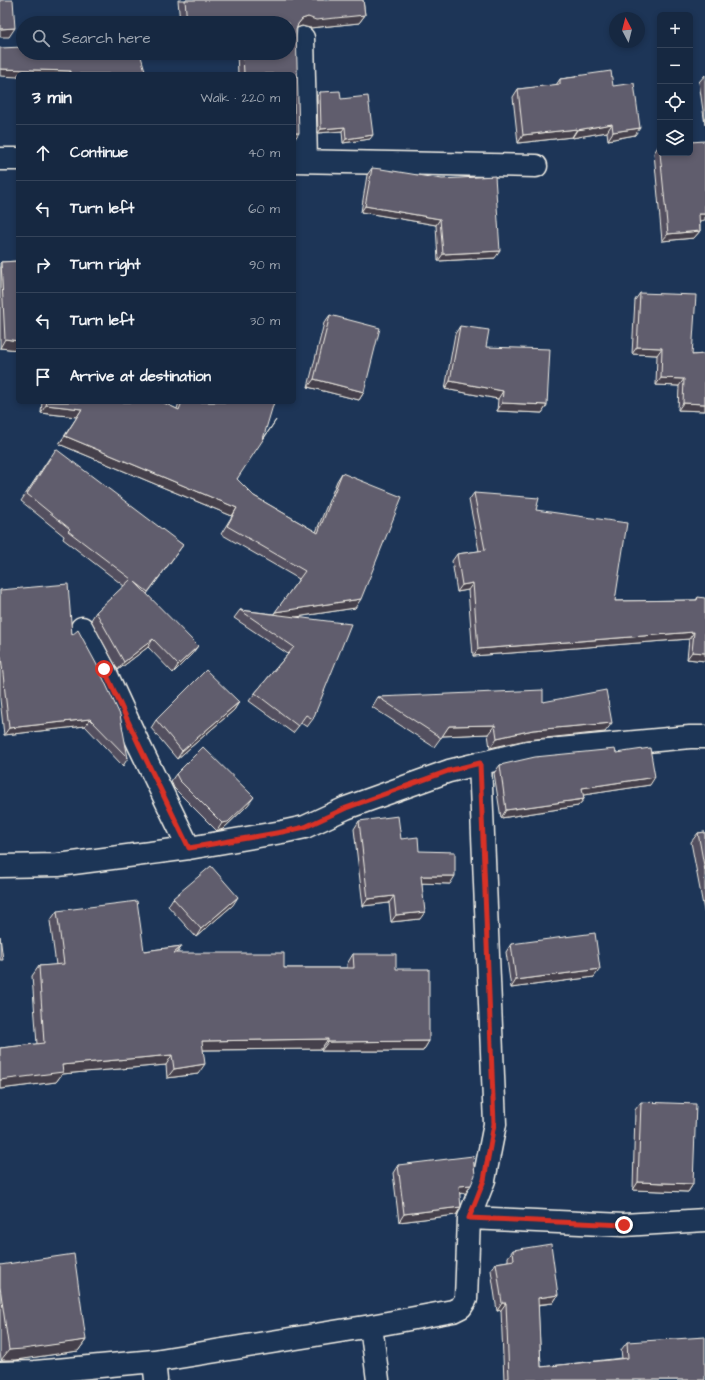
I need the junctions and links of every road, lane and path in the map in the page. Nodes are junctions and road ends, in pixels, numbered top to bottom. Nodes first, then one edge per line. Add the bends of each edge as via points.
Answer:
1 (303, 38) dead end
2 (0, 159) edge
3 (16, 159) edge
4 (300, 161) edge
5 (536, 166) dead end
6 (82, 628) dead end
7 (705, 737) edge
8 (480, 763) junction
9 (189, 848) junction
10 (0, 866) edge
11 (469, 1218) junction
12 (705, 1220) edge
13 (371, 1326) junction
14 (155, 1371) edge
15 (0, 1373) edge
16 (378, 1380) edge

1 - 4 street
2 - 3 street
4 - 5 street
6 - 9 street
7 - 8 street via 527,752
8 - 9 street via 448,771 346,808 305,827
8 - 11 street via 494,1124 484,1180
9 - 10 street via 58,865
11 - 12 street via 624,1225
11 - 13 street via 466,1299 461,1307 453,1311
13 - 14 street
13 - 16 street
14 - 15 street

